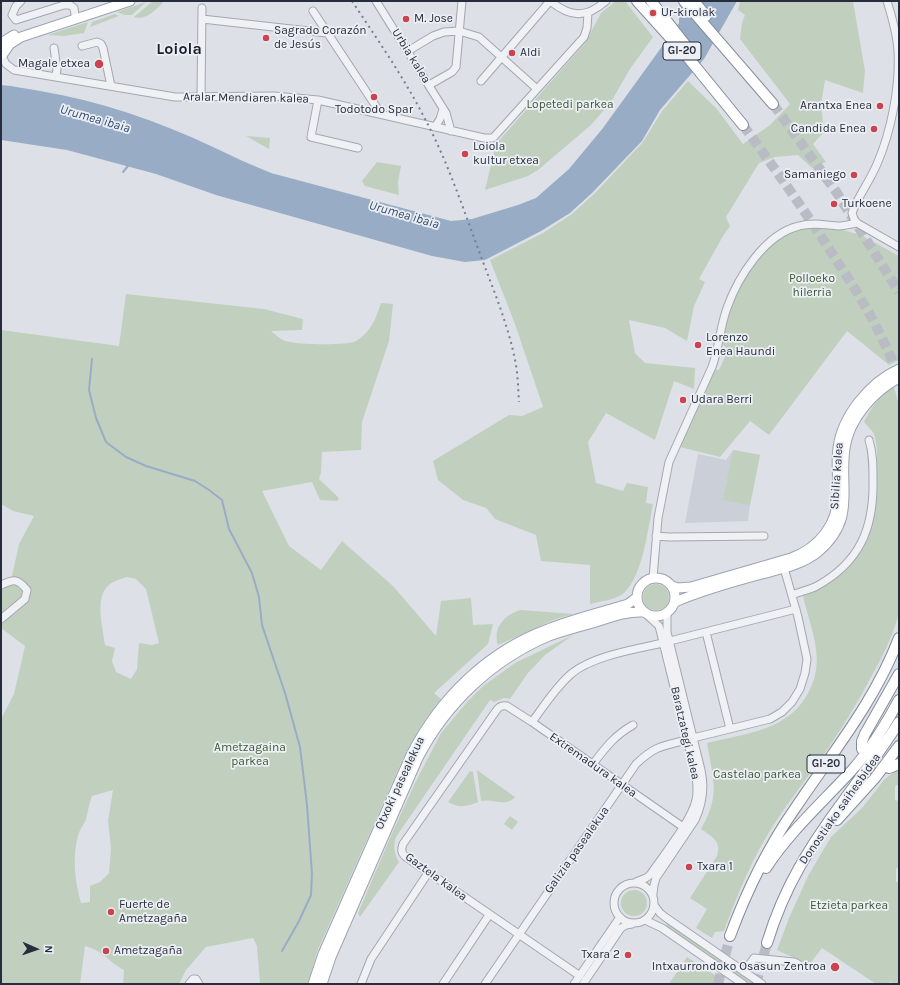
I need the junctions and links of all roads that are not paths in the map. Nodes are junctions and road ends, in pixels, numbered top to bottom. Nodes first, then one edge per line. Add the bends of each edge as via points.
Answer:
1 (22, 1) edge
2 (116, 1) edge
3 (130, 1) edge
4 (462, 1) edge
5 (550, 1) edge
6 (606, 1) edge
7 (637, 1) edge
8 (651, 1) edge
9 (684, 1) edge
10 (694, 1) edge
11 (887, 1) edge
12 (379, 2) edge
13 (202, 8) dead end
14 (313, 11) dead end
15 (588, 13) junction
16 (75, 14) junction
17 (202, 19) junction
18 (459, 31) junction
19 (328, 33) junction
20 (1, 43) edge
21 (722, 44) junction
22 (82, 46) dead end
23 (54, 48) dead end
24 (408, 51) junction
25 (2, 56) edge
26 (502, 57) junction
27 (56, 76) junction
28 (481, 80) dead end
29 (429, 85) junction
30 (112, 86) junction
31 (537, 89) junction
32 (202, 97) junction
33 (318, 100) junction
34 (725, 100) junction
35 (773, 104) tunnel mouth
36 (443, 110) junction
37 (381, 114) junction
38 (743, 126) tunnel mouth
39 (435, 127) junction
40 (451, 131) junction
41 (358, 148) dead end
42 (857, 223) junction
43 (899, 247) edge
44 (899, 369) edge
45 (899, 378) edge
46 (869, 440) dead end
47 (656, 536) junction
48 (764, 536) dead end
49 (784, 568) junction
50 (653, 578) junction
51 (1, 585) edge
52 (672, 586) junction
53 (792, 595) junction
54 (636, 598) junction
55 (675, 602) junction
56 (796, 609) junction
57 (667, 613) junction
58 (645, 614) junction
59 (1, 619) edge
60 (706, 632) junction
61 (899, 638) edge
62 (666, 642) junction
63 (899, 674) edge
64 (899, 700) edge
65 (503, 705) joint
66 (532, 722) junction
67 (899, 722) edge
68 (633, 725) dead end
69 (730, 729) junction
70 (690, 739) junction
71 (899, 746) edge
72 (862, 748) dead end
73 (593, 764) junction
74 (899, 764) edge
75 (889, 768) dead end
76 (622, 785) junction
77 (683, 827) junction
78 (816, 841) junction
79 (428, 874) junction
80 (636, 882) junction
81 (749, 888) junction
82 (653, 894) junction
83 (654, 905) junction
84 (489, 914) junction
85 (620, 917) junction
86 (645, 920) junction
87 (634, 923) junction
88 (518, 935) junction
89 (730, 936) tunnel mouth
90 (767, 943) tunnel mouth
91 (798, 964) dead end
92 (744, 972) junction
93 (580, 976) junction
94 (189, 984) edge
95 (199, 984) edge
96 (314, 984) edge
97 (322, 984) edge
98 (361, 984) edge
99 (443, 984) edge
100 (485, 984) edge
101 (574, 984) edge
102 (583, 984) edge
103 (743, 984) edge
104 (762, 984) edge

1 - 16 street via 12,15 16,20 64,5 74,8
2 - 16 main road
3 - 25 main road via 17,39 7,47
4 - 18 street
5 - 15 street via 568,12
5 - 26 street
6 - 15 street
7 - 34 highway, GI-20
8 - 34 highway
9 - 21 highway, GI-20
10 - 21 highway via 716,30
11 - 42 street via 898,52 896,92 883,150 852,213
12 - 24 street, Urbia kalea
13 - 17 street
14 - 19 street
15 - 31 street via 584,37
16 - 20 main road via 20,33
17 - 19 street
17 - 32 street
18 - 24 street via 433,36
18 - 26 street via 479,37
18 - 29 street via 456,67
19 - 37 street
21 - 35 highway, GI-20
22 - 30 street via 97,42 102,44
23 - 27 street
24 - 29 street, Urbia kalea
25 - 27 street, Aralar Mendiaren kalea via 6,64 14,70
26 - 28 street
26 - 31 street
27 - 30 street, Aralar Mendiaren kalea
29 - 36 street, Urbia kalea
30 - 32 street, Aralar Mendiaren kalea via 175,97
31 - 40 street, Aralar Mendiaren kalea via 493,138
32 - 33 street, Aralar Mendiaren kalea via 274,96
33 - 37 street, Aralar Mendiaren kalea
33 - 41 street via 311,137
34 - 38 highway, GI-20
36 - 39 street
36 - 40 street, Urbia kalea
37 - 39 street, Aralar Mendiaren kalea
39 - 40 street, Aralar Mendiaren kalea
42 - 43 street
42 - 47 street via 840,226 800,225 788,228 776,236 753,260 734,289 726,309 712,368 669,462
44 - 52 main road, Sibilia kalea via 873,387 845,424 838,448 836,509 830,526 817,543 791,558 691,587
45 - 49 main road, Sibilia kalea via 879,392 862,410 851,428 845,448 844,506 836,530 817,553
46 - 53 street via 872,450 873,502 870,522 861,544 833,576
47 - 48 street
47 - 50 street
49 - 53 street, Galizia pasealekua
49 - 55 main road, Sibilia kalea via 696,593
50 - 52 main road via 662,579
50 - 54 main road via 642,584
51 - 59 street via 12,580 20,582 27,590 24,599
52 - 55 main road
53 - 56 street, Galizia pasealekua
54 - 58 main road
54 - 96 main road, Otxoki pasealekua via 628,604 546,629 520,642 494,658 456,690 422,735 411,755 323,954
55 - 57 main road
56 - 60 street
56 - 69 street, Galizia pasealekua via 807,659 800,689 792,702 770,719
57 - 58 main road via 659,616
57 - 62 street, Baratzategi kalea
58 - 62 street, Baratzategi kalea via 659,626
58 - 97 main road, Otxoki pasealekua via 631,612 549,636 483,676 448,711 418,758 331,957
60 - 62 street
60 - 69 street
61 - 81 highway, GI-20 via 871,697 778,834
62 - 66 street via 619,653 576,671 557,687
62 - 70 street, Baratzategi kalea
63 - 72 highway via 865,734
64 - 81 highway via 882,730 854,768 788,837
65 - 66 street, Extremadura kalea
65 - 79 street, Gaztela kalea via 496,711 403,844 403,855
66 - 73 street, Extremadura kalea
67 - 78 highway, Donostiako saihesbidea / GI-20
68 - 73 street via 617,735
69 - 70 street, Galizia pasealekua
70 - 76 street, Galizia pasealekua via 658,747 647,754 636,764
70 - 77 street, Baratzategi kalea via 697,793 693,810
70 - 82 street, Baratzategi kalea via 703,778 704,794 695,820 656,878
71 - 78 highway via 875,778
73 - 76 street, Extremadura kalea
74 - 75 highway
76 - 77 street, Extremadura kalea
76 - 88 street, Galizia pasealekua
77 - 80 street, Baratzategi kalea via 650,875
78 - 90 highway, Donostiako saihesbidea / GI-20 via 788,889
79 - 84 street, Gaztela kalea
79 - 98 street via 371,959
80 - 82 street via 645,885
80 - 85 street via 618,890 614,906
81 - 89 highway, GI-20
82 - 83 street
83 - 86 street via 651,914
83 - 92 street via 665,917
84 - 88 street, Gaztela kalea
84 - 99 street
85 - 87 street
85 - 93 street
86 - 87 street
86 - 103 street via 662,928
87 - 102 street via 621,928
88 - 93 street, Gaztela kalea
88 - 100 street, Galizia pasealekua
91 - 92 street via 754,958
92 - 104 street
93 - 101 street
94 - 95 street via 196,979

